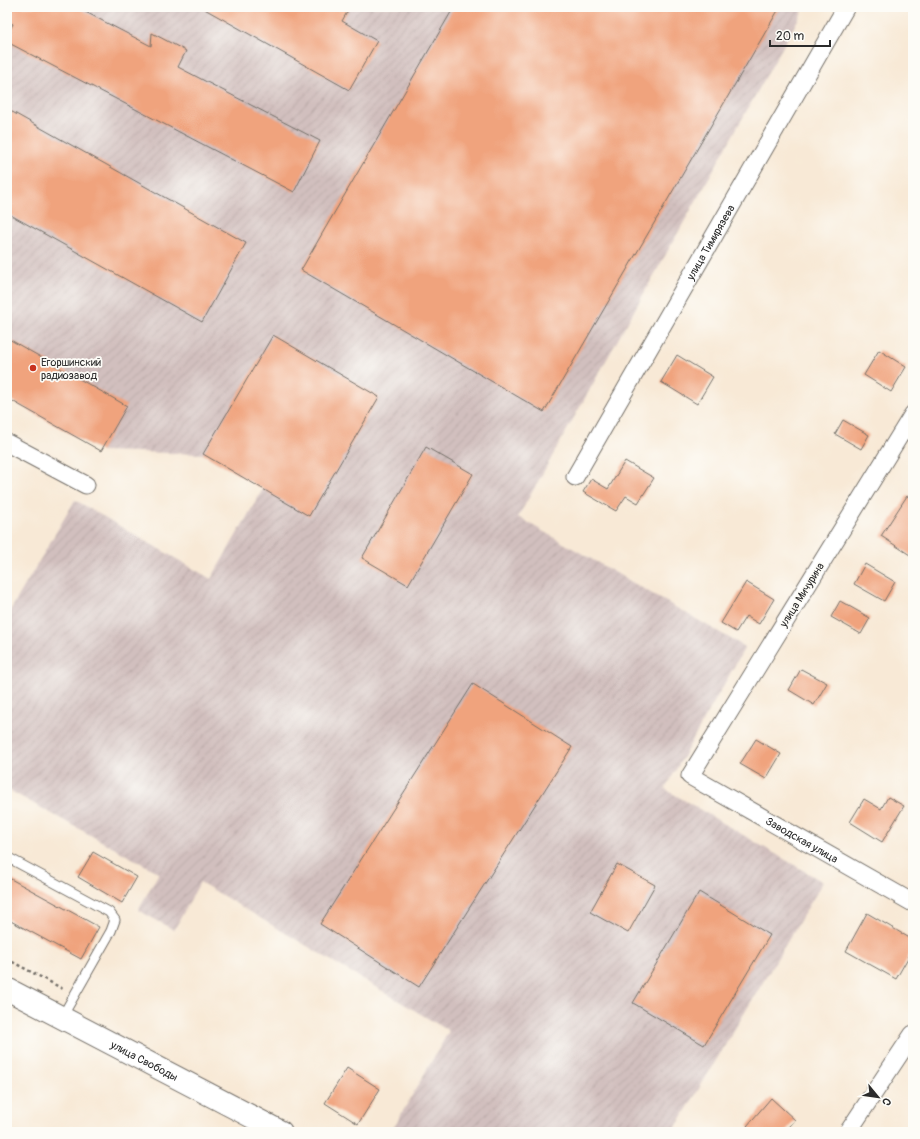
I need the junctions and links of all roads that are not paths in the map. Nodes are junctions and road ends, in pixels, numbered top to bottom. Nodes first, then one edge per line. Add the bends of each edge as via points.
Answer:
1 (846, 7) edge
2 (913, 414) edge
3 (7, 443) edge
4 (575, 477) dead end
5 (86, 485) dead end
6 (690, 776) joint
7 (7, 856) edge
8 (913, 904) edge
9 (7, 989) edge
10 (62, 1017) junction
11 (913, 1034) edge
12 (281, 1132) edge
13 (848, 1132) edge

1 - 4 street, улица Тимирязева
2 - 6 street, улица Мичурина
3 - 5 street
6 - 8 street, Заводская улица
7 - 10 lane via 109,912 115,920
9 - 10 street, улица Свободы
10 - 12 street, улица Свободы
11 - 13 street

